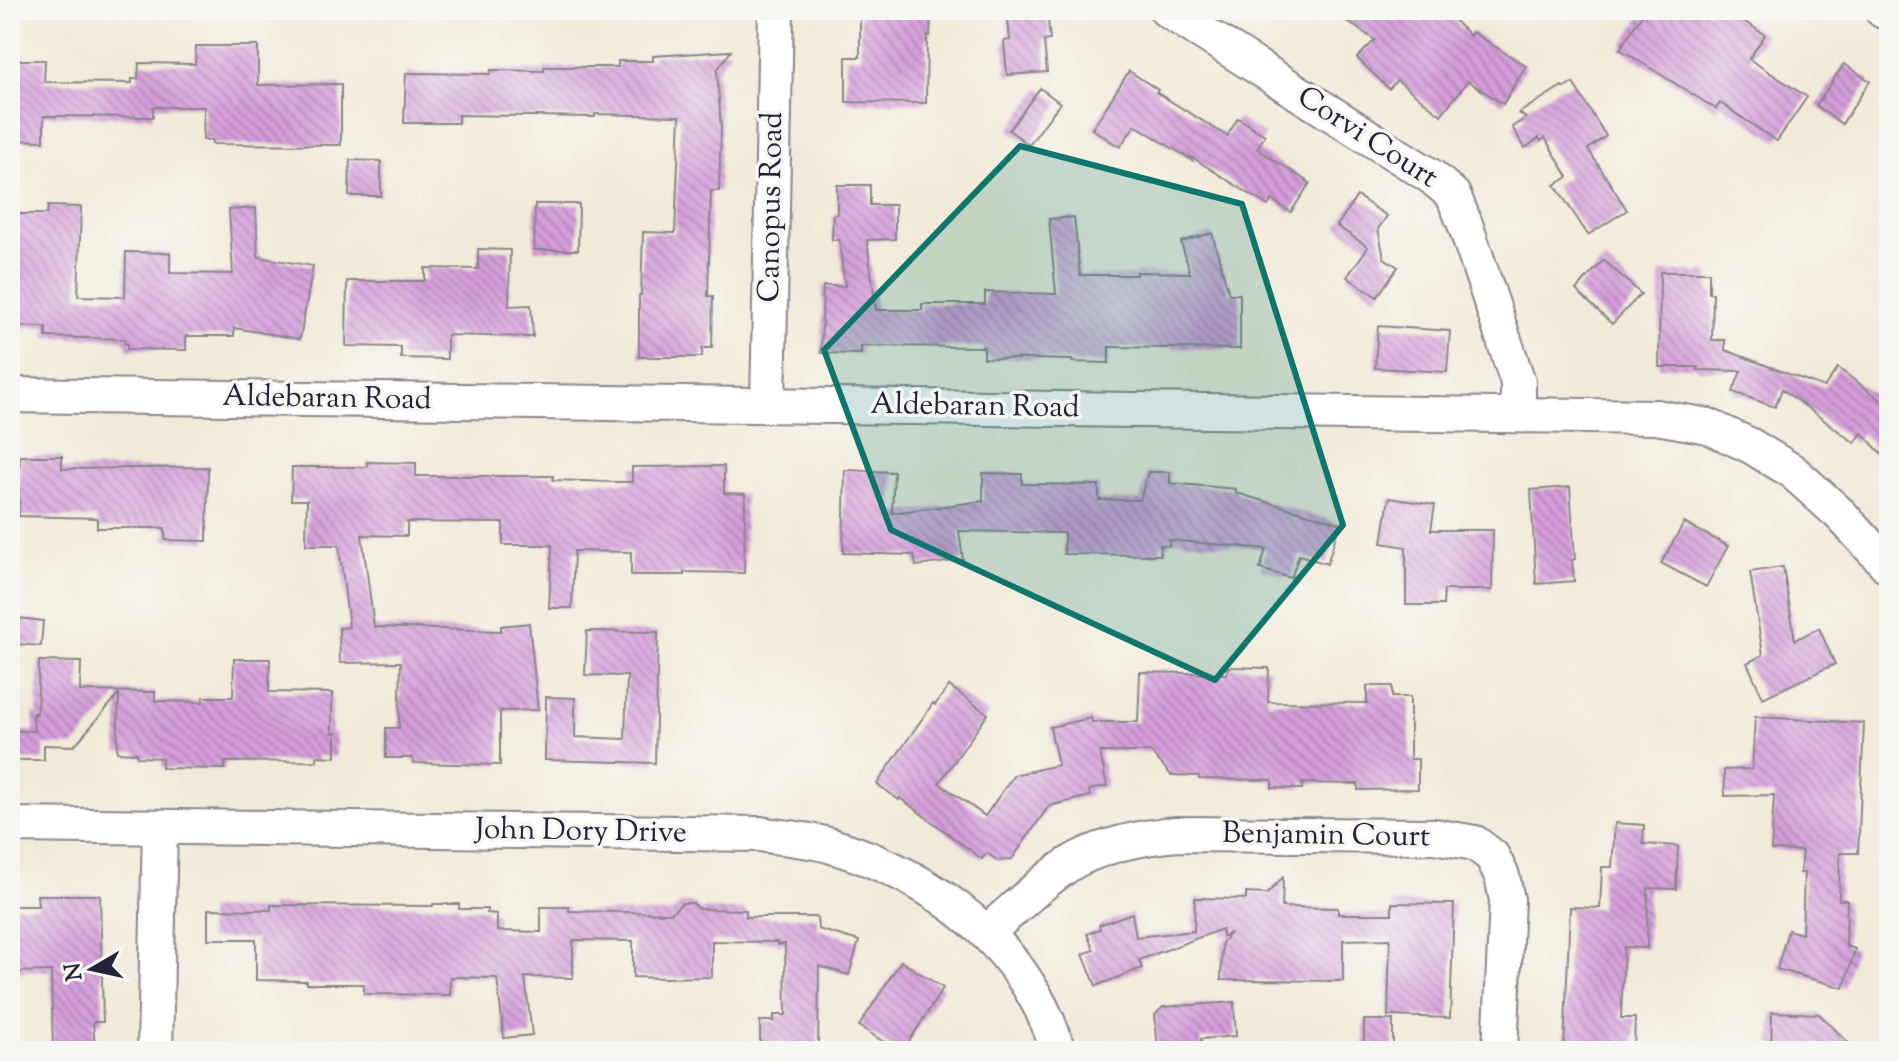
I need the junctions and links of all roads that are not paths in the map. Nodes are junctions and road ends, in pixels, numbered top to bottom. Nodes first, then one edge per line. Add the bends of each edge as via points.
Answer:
1 (776, 10) edge
2 (1167, 10) edge
3 (1882, 10) edge
4 (1889, 14) edge
5 (10, 395) edge
6 (768, 404) junction
7 (1518, 414) junction
8 (1889, 567) edge
9 (10, 825) edge
10 (160, 827) junction
11 (987, 932) junction
12 (155, 1051) edge
13 (1058, 1051) edge
14 (1500, 1051) edge

1 - 6 street, Canopus Road
2 - 7 street, Corvi Court via 1453,195 1518,382
3 - 4 street
5 - 6 street, Aldebaran Road
6 - 7 street, Aldebaran Road
7 - 8 street, Aldebaran Road via 1656,417 1708,426 1792,471
9 - 10 street, John Dory Drive
10 - 11 street, John Dory Drive via 760,834 830,846 899,871
10 - 12 street
11 - 13 street, John Dory Drive via 1033,993
11 - 14 street, Benjamin Court via 1079,858 1148,836 1458,839 1475,843 1492,856 1507,900

